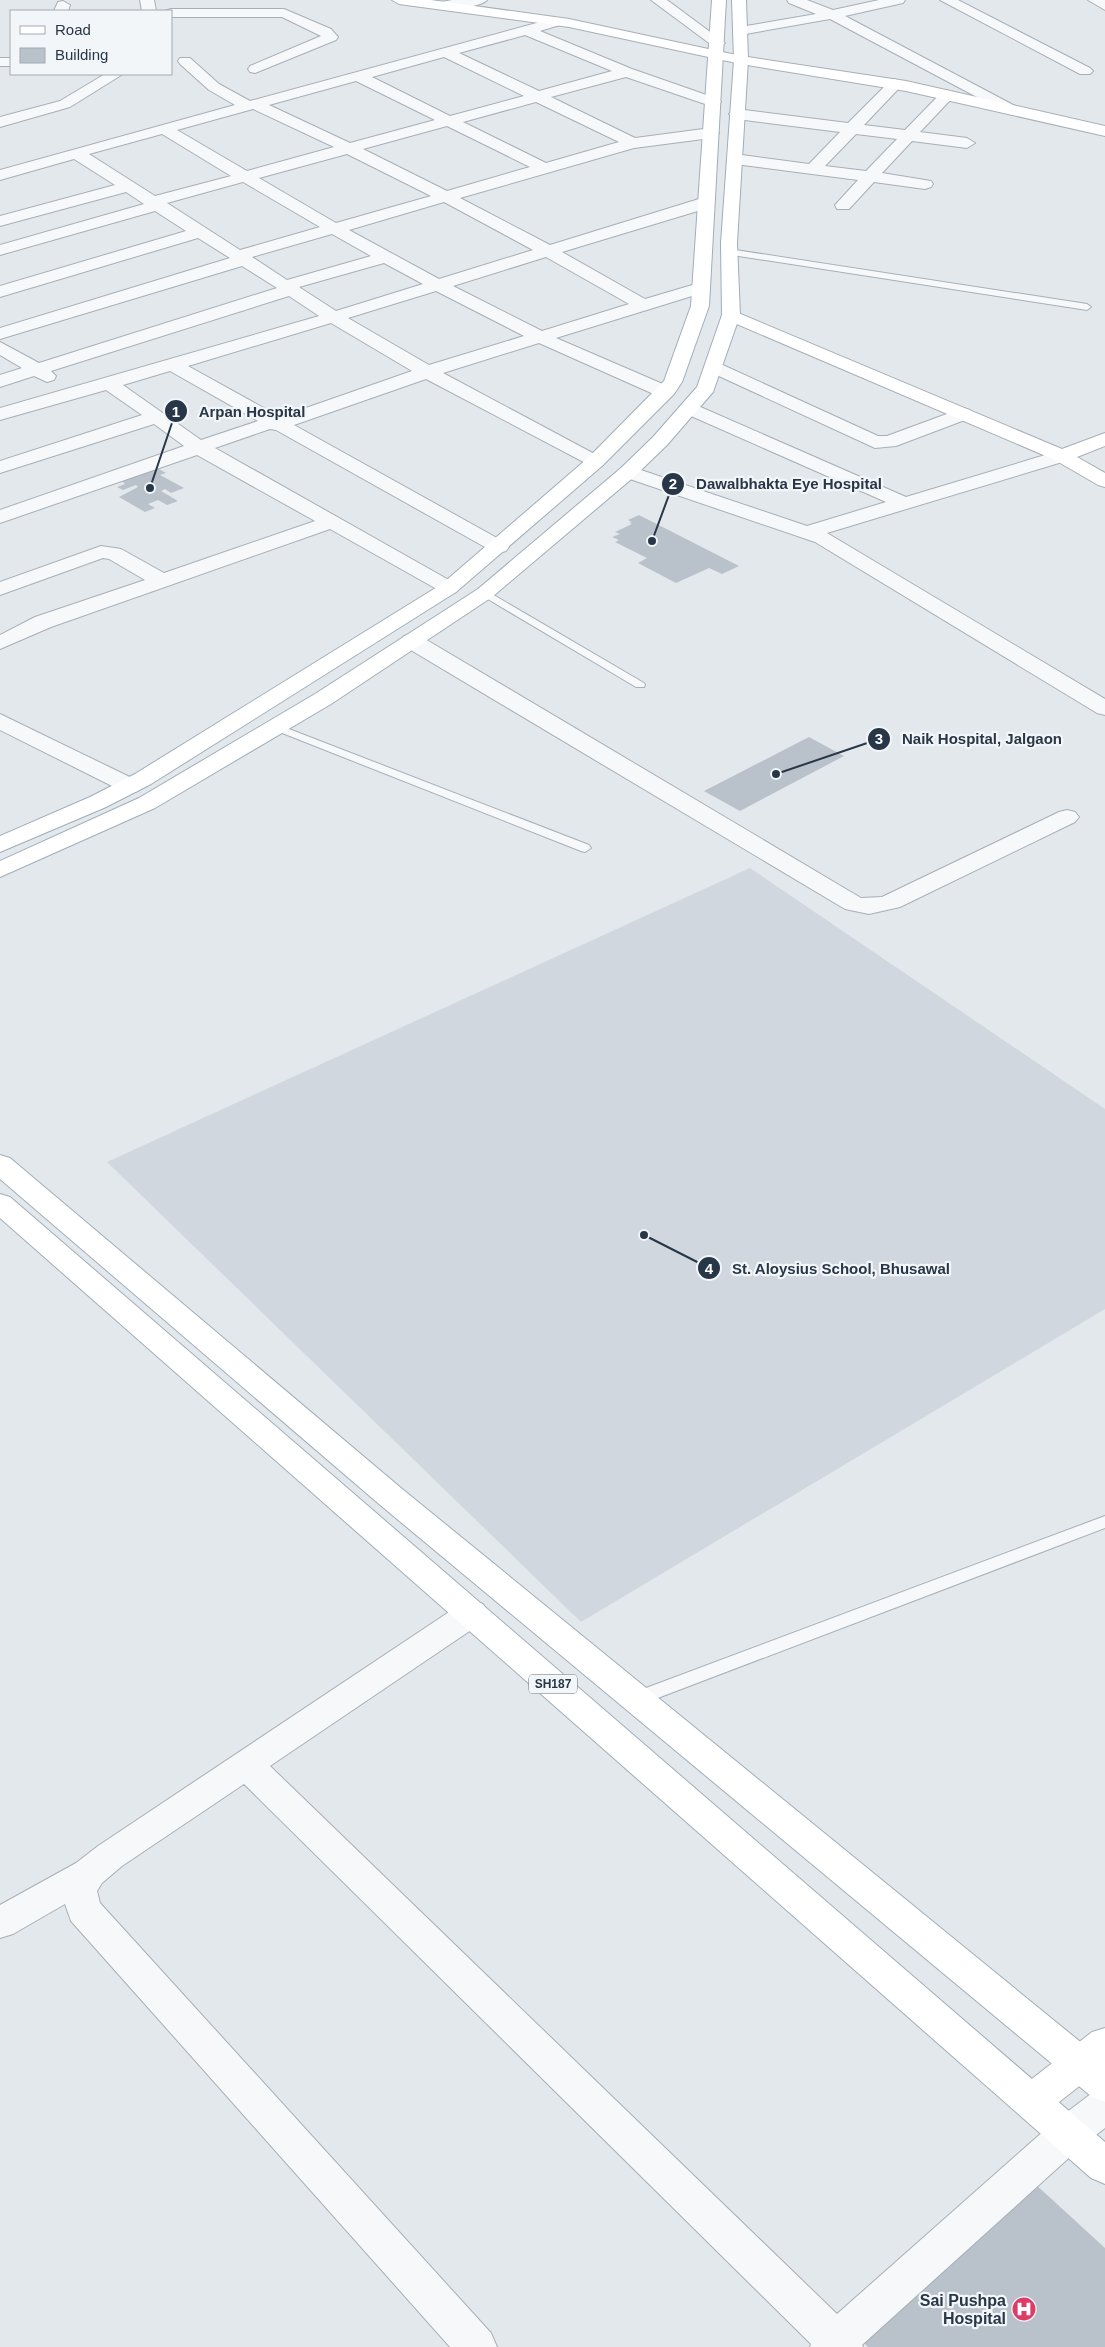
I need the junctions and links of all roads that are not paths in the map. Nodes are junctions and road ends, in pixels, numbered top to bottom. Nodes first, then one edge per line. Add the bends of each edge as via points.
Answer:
1 (399, 0) edge
2 (480, 0) edge
3 (658, 0) edge
4 (719, 0) edge
5 (739, 0) edge
6 (794, 0) edge
7 (898, 0) edge
8 (947, 0) edge
9 (1095, 0) edge
10 (440, 6) junction
11 (1105, 6) edge
12 (172, 14) edge
13 (832, 15) junction
14 (555, 22) junction
15 (526, 30) junction
16 (740, 31) junction
17 (717, 49) junction
18 (446, 52) junction
19 (741, 60) junction
20 (184, 61) dead end
21 (255, 69) dead end
22 (1085, 71) dead end
23 (626, 72) junction
24 (114, 75) edge
25 (358, 76) junction
26 (895, 84) junction
27 (946, 95) junction
28 (537, 96) junction
29 (713, 102) junction
30 (252, 105) junction
31 (1012, 110) junction
32 (737, 114) junction
33 (450, 120) junction
34 (0, 122) edge
35 (164, 129) junction
36 (852, 129) junction
37 (1105, 131) edge
38 (711, 133) junction
39 (908, 136) junction
40 (633, 143) junction
41 (967, 143) dead end
42 (350, 148) junction
43 (76, 153) junction
44 (735, 159) junction
45 (544, 168) junction
46 (812, 169) junction
47 (0, 175) edge
48 (871, 176) junction
49 (245, 177) junction
50 (925, 184) dead end
51 (128, 186) junction
52 (447, 196) junction
53 (706, 203) junction
54 (155, 204) junction
55 (843, 205) dead end
56 (4, 216) edge
57 (335, 228) junction
58 (200, 232) junction
59 (0, 250) edge
60 (550, 250) junction
61 (729, 252) junction
62 (386, 256) junction
63 (241, 258) junction
64 (437, 284) junction
65 (287, 288) junction
66 (699, 288) junction
67 (0, 292) edge
68 (643, 305) junction
69 (1087, 307) dead end
70 (731, 315) junction
71 (332, 316) junction
72 (0, 334) edge
73 (540, 337) junction
74 (0, 347) edge
75 (174, 366) junction
76 (714, 367) junction
77 (36, 370) junction
78 (426, 372) junction
79 (0, 381) edge
80 (110, 384) junction
81 (665, 392) junction
82 (76, 393) junction
83 (689, 408) junction
84 (0, 414) edge
85 (963, 414) junction
86 (156, 417) junction
87 (274, 423) junction
88 (1105, 440) edge
89 (198, 447) junction
90 (1062, 456) junction
91 (595, 462) junction
92 (0, 468) edge
93 (628, 472) junction
94 (1105, 481) edge
95 (904, 503) junction
96 (0, 517) edge
97 (332, 522) junction
98 (806, 532) junction
99 (499, 547) junction
100 (162, 581) junction
101 (449, 588) junction
102 (0, 589) edge
103 (485, 593) junction
104 (2, 639) edge
105 (412, 641) junction
106 (640, 685) dead end
107 (1105, 708) edge
108 (0, 721) edge
109 (276, 727) junction
110 (130, 786) junction
111 (1067, 817) dead end
112 (0, 845) edge
113 (585, 848) dead end
114 (0, 870) edge
115 (0, 1164) edge
116 (0, 1203) edge
117 (1105, 1522) edge
118 (472, 1613) junction
119 (636, 1699) junction
120 (247, 1765) junction
121 (89, 1873) junction
122 (0, 1923) edge
123 (1097, 2064) edge
124 (1032, 2101) junction
125 (1105, 2105) edge
126 (1068, 2134) junction
127 (1105, 2166) edge
128 (836, 2345) edge
129 (477, 2347) edge

1 - 10 main road
2 - 10 street
3 - 17 street
4 - 17 main road
5 - 16 main road
6 - 13 street
7 - 13 street
8 - 22 street
9 - 11 street
10 - 14 main road
12 - 21 street via 284,13 331,36
13 - 16 street
13 - 31 street
14 - 15 street
14 - 17 main road
15 - 18 street
15 - 23 street
16 - 19 main road
17 - 19 main road
17 - 29 main road
18 - 25 street
18 - 28 street
19 - 26 main road
19 - 32 main road
20 - 30 street via 214,87
23 - 28 street
23 - 29 street
24 - 34 street via 65,104
25 - 30 street
25 - 33 street
26 - 27 main road
26 - 36 street
27 - 31 main road
27 - 39 street
28 - 33 street
28 - 40 street
29 - 38 main road
30 - 35 street
30 - 42 street
31 - 37 main road
32 - 36 street
32 - 44 main road
33 - 42 street
33 - 45 street
35 - 43 street
35 - 49 street
36 - 39 street
36 - 46 street
38 - 40 street
38 - 53 main road
39 - 41 street
39 - 48 street
40 - 45 street
42 - 49 street
42 - 52 street
43 - 47 street
43 - 51 street
44 - 46 street
44 - 61 main road
45 - 52 street
46 - 48 street
48 - 50 street
48 - 55 street
49 - 54 street
49 - 57 street
51 - 54 street
51 - 56 street
52 - 57 street
52 - 60 street
53 - 60 street
53 - 66 main road
54 - 58 street
54 - 59 street
57 - 62 street
57 - 63 street
58 - 63 street
58 - 67 street
60 - 64 street
60 - 68 street
61 - 69 lane
61 - 70 main road
62 - 64 street
62 - 65 street
63 - 65 street
63 - 72 street
64 - 71 street
64 - 73 street
65 - 71 street
65 - 77 street
66 - 68 street
66 - 81 main road via 700,306 673,382
68 - 73 street
70 - 76 main road
70 - 85 main road
71 - 75 street
71 - 78 street
73 - 78 street
73 - 81 street
74 - 77 street
75 - 80 street
75 - 87 street
76 - 83 main road via 706,388
76 - 85 street via 875,442 889,442
77 - 79 street
77 - 82 street
78 - 87 street
78 - 91 street
80 - 82 street
80 - 86 street
81 - 91 main road
82 - 84 street
83 - 93 main road
83 - 95 street
85 - 90 main road
86 - 89 street
86 - 92 street
87 - 89 street
87 - 99 street
88 - 90 main road
89 - 96 street
89 - 97 street
90 - 94 main road
90 - 95 street
91 - 99 main road
93 - 98 street
93 - 103 main road
95 - 98 street
97 - 100 street
97 - 101 street
98 - 107 street via 822,538
99 - 101 main road
100 - 102 street via 114,553 101,552
100 - 104 street
101 - 110 main road
103 - 105 main road
103 - 106 lane
105 - 109 main road
105 - 111 street via 848,902 863,907 891,902
108 - 110 street
109 - 113 lane
109 - 114 main road via 147,803
110 - 112 main road
115 - 119 main road, SH187 via 489,1579
116 - 118 main road, SH187
117 - 119 lane
118 - 120 street
118 - 124 main road, SH187
119 - 123 main road, SH187
120 - 121 street
120 - 128 street
121 - 122 street
121 - 129 street via 79,1890 84,1910
123 - 124 main road
124 - 126 main road, SH187
125 - 126 street
126 - 127 main road, SH187
126 - 128 street

